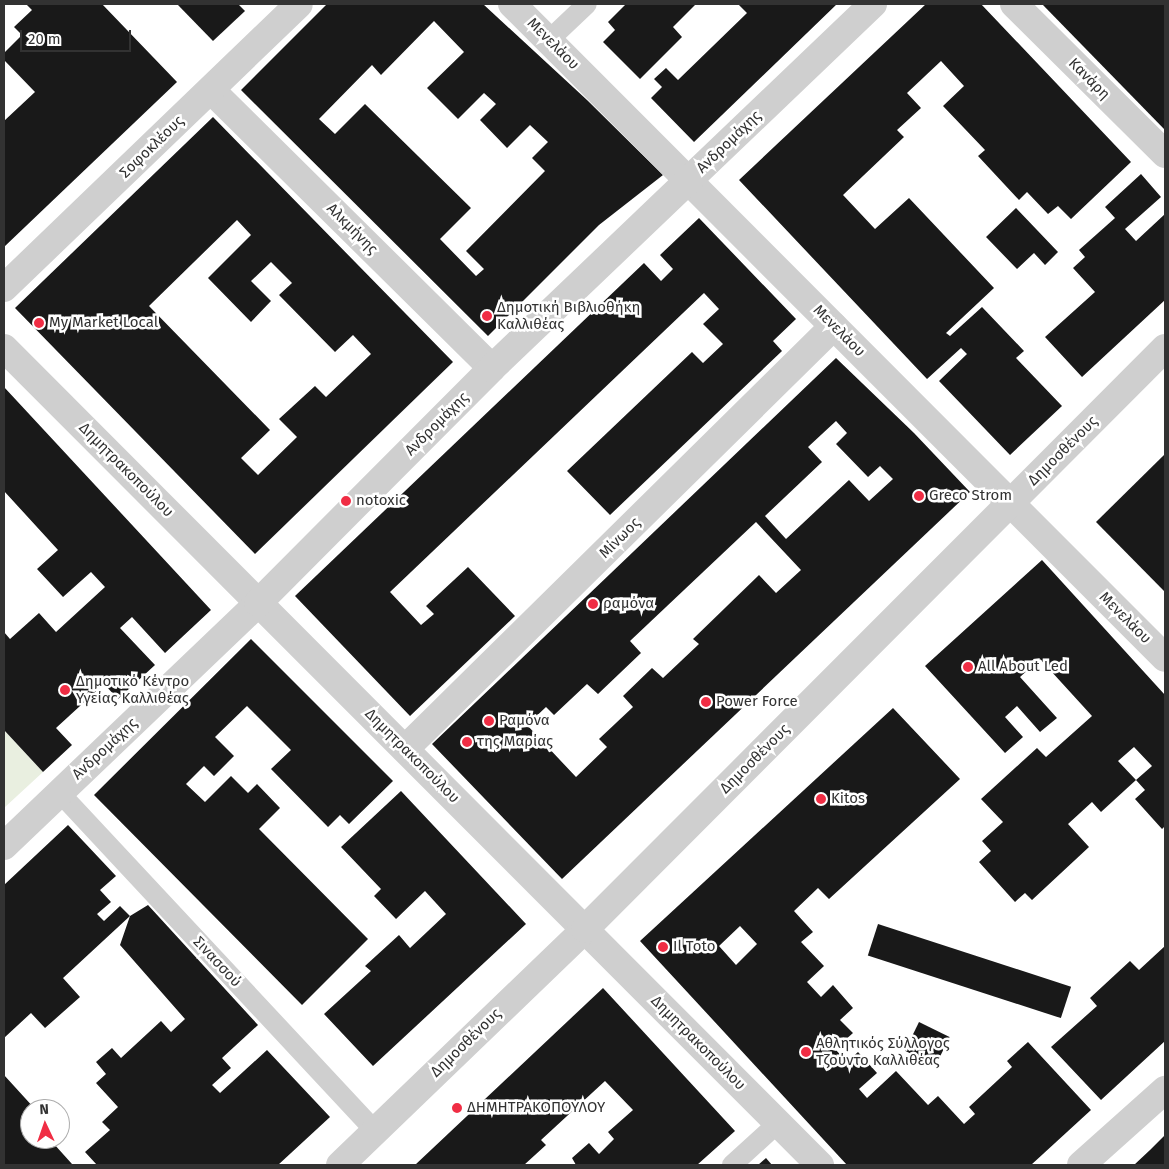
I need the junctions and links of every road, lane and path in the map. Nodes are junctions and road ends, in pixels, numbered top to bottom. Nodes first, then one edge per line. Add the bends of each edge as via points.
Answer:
1 (299, 4) edge
2 (512, 4) edge
3 (587, 4) edge
4 (873, 4) edge
5 (1014, 4) edge
6 (549, 40) junction
7 (211, 90) junction
8 (1165, 154) edge
9 (688, 181) junction
10 (4, 288) edge
11 (834, 326) junction
12 (4, 348) edge
13 (1165, 348) edge
14 (492, 368) junction
15 (1011, 503) junction
16 (258, 603) junction
17 (1165, 658) edge
18 (405, 749) junction
19 (59, 792) junction
20 (4, 846) edge
21 (585, 929) junction
22 (1165, 1090) edge
23 (778, 1123) junction
24 (375, 1131) junction
25 (340, 1165) edge
26 (732, 1165) edge
27 (820, 1165) edge
28 (1081, 1165) edge

1 - 7 street, Σοφοκλέους
2 - 6 street, Μενελάου
3 - 6 lane
4 - 9 street, Ανδρομάχης
5 - 8 street, Κανάρη
6 - 9 street, Μενελάου
7 - 10 street, Σοφοκλέους
7 - 14 street, Αλκμήνης
9 - 11 street, Μενελάου
9 - 14 street, Ανδρομάχης
11 - 15 street, Μενελάου
11 - 18 street, Μίνωος
12 - 16 street, Δημητρακοπούλου
13 - 15 street, Δημοσθένους
14 - 16 street, Ανδρομάχης
15 - 17 street, Μενελάου
15 - 21 street, Δημοσθένους
16 - 18 street, Δημητρακοπούλου
16 - 19 street, Ανδρομάχης
18 - 21 street, Δημητρακοπούλου
19 - 20 street, Ανδρομάχης
19 - 24 lane, Σινασσού
21 - 23 street, Δημητρακοπούλου
21 - 24 street, Δημοσθένους
22 - 28 street
23 - 26 lane
23 - 27 street, Δημητρακοπούλου
24 - 25 street, Δημοσθένους

